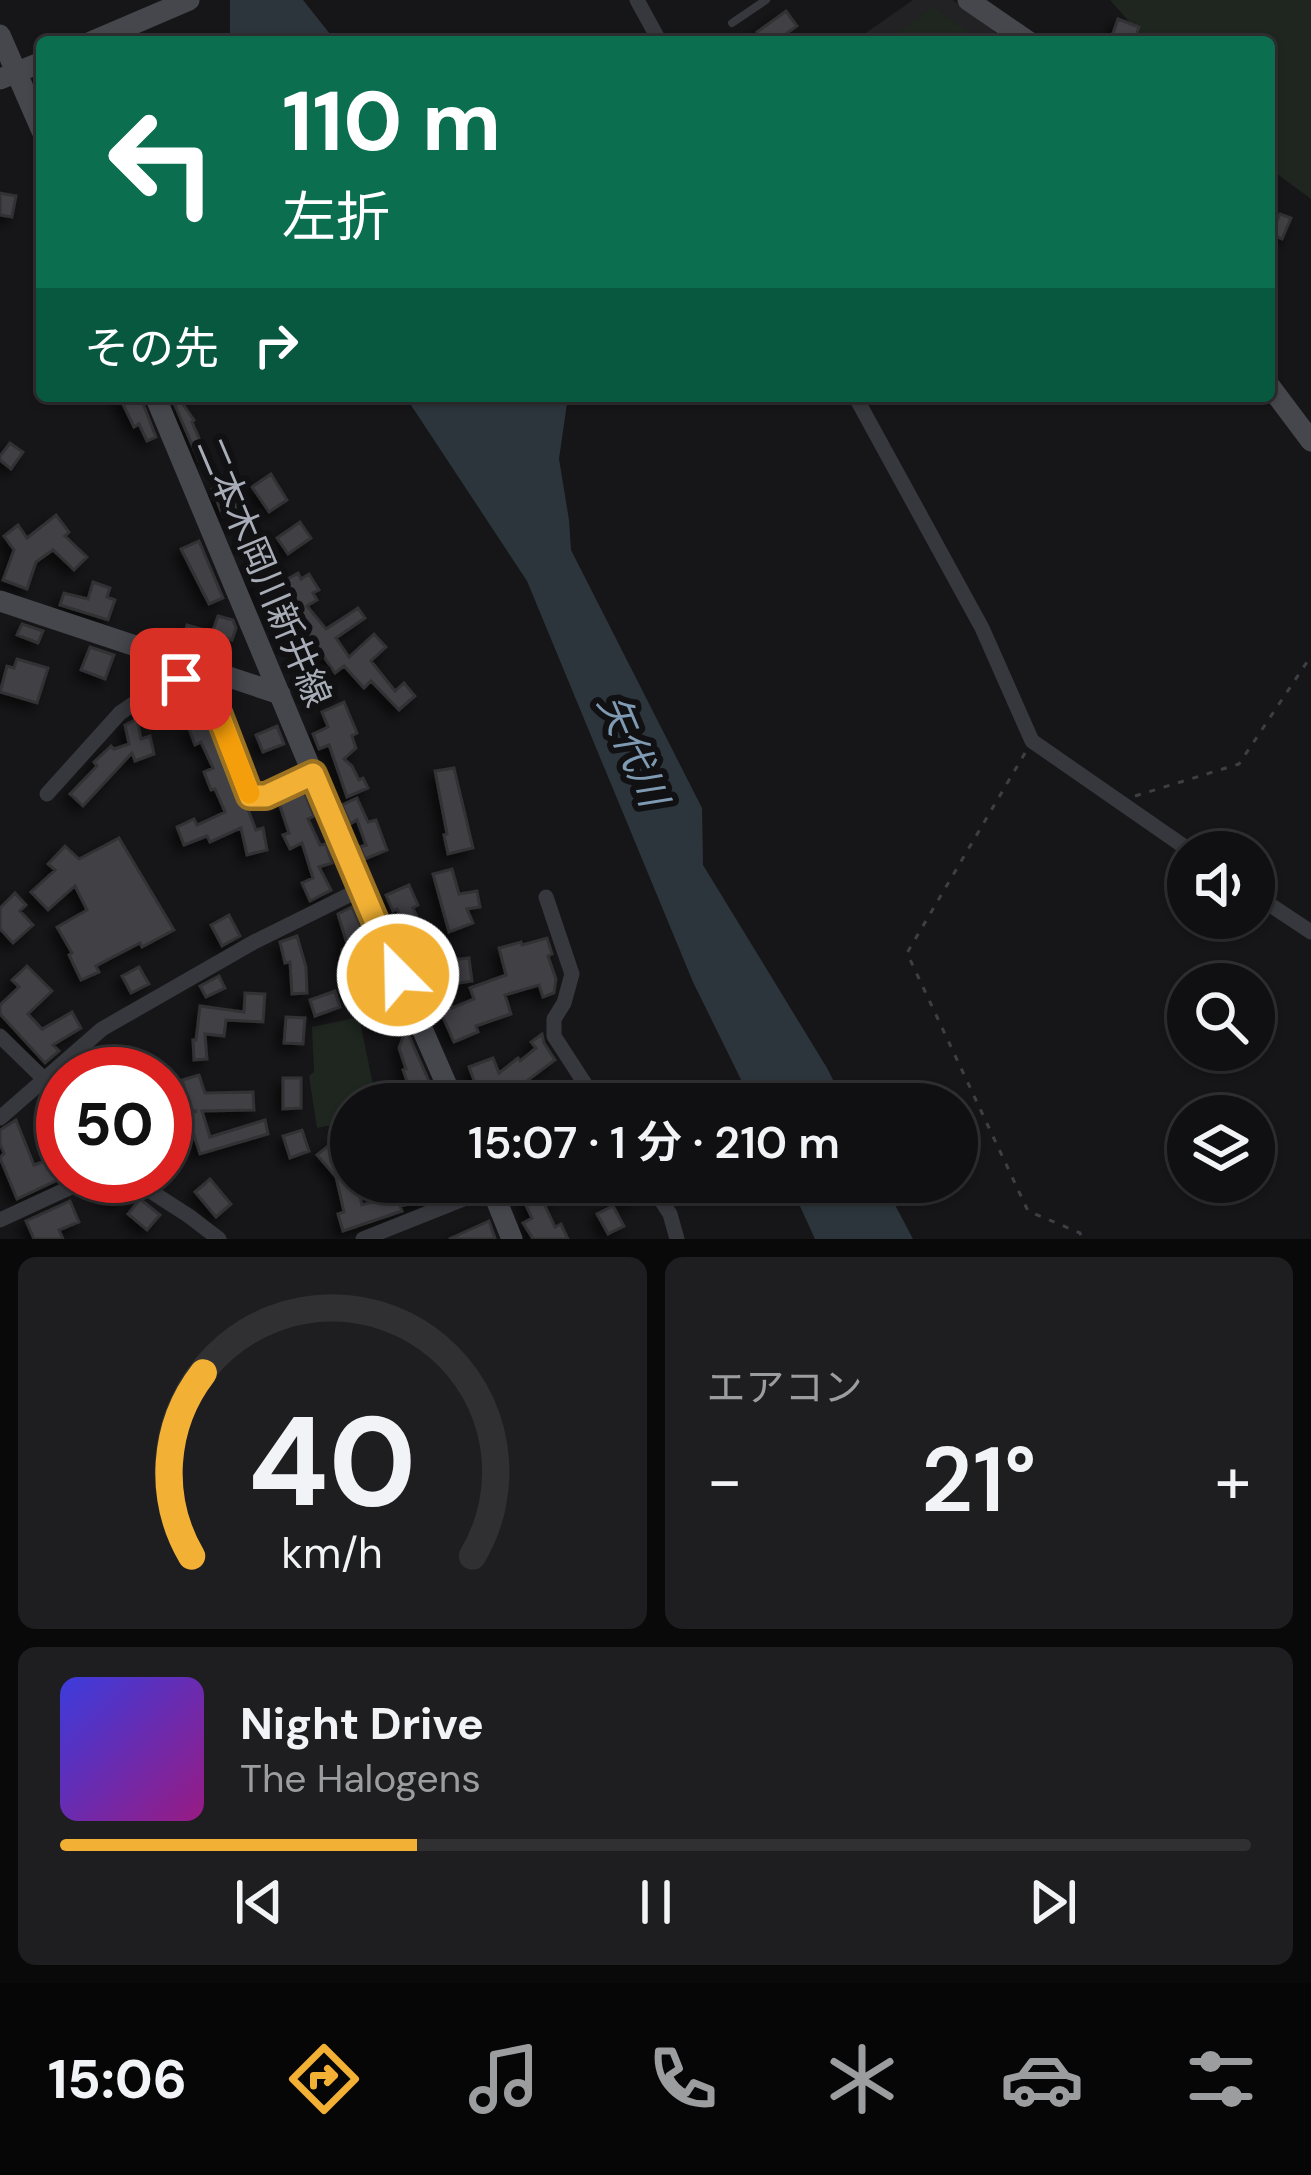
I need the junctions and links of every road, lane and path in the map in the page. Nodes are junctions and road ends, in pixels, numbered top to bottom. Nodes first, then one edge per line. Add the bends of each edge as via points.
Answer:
1 (189, 0) edge
2 (637, 0) edge
3 (766, 0) edge
4 (968, 0) edge
5 (732, 23) dead end
6 (0, 35) edge
7 (106, 36) edge
8 (657, 36) edge
9 (1020, 36) edge
10 (8, 75) edge
11 (36, 121) edge
12 (1275, 393) edge
13 (158, 402) edge
14 (857, 402) edge
15 (1311, 441) edge
16 (0, 601) edge
17 (1311, 656) edge
18 (176, 668) junction
19 (280, 694) junction
20 (1032, 741) junction
21 (313, 774) junction
22 (47, 794) dead end
23 (1116, 801) junction
24 (1167, 835) edge
25 (361, 889) junction
26 (546, 897) dead end
27 (1275, 908) edge
28 (1311, 932) edge
29 (0, 1036) edge
30 (81, 1047) edge
31 (36, 1071) edge
32 (445, 1083) edge
33 (584, 1083) edge
34 (36, 1086) edge
35 (0, 1118) edge
36 (37, 1203) edge
37 (169, 1203) edge
38 (448, 1203) edge
39 (497, 1203) edge
40 (663, 1203) edge
41 (0, 1220) edge
42 (219, 1239) edge
43 (363, 1239) edge
44 (512, 1239) edge
45 (677, 1239) edge
46 (1082, 1239) edge

1 - 7 main road
2 - 8 street
3 - 5 lane
4 - 9 main road
6 - 10 main road
10 - 11 main road
12 - 15 main road
13 - 19 main road, 二本木岡川新井線
14 - 20 street via 982,628
16 - 18 main road
17 - 23 path via 1239,764
18 - 19 main road
18 - 21 street via 219,715 250,796
18 - 22 street via 120,713
19 - 21 main road, 二本木岡川新井線
20 - 23 street
20 - 46 path via 907,953 1028,1211
21 - 25 main road, 二本木岡川新井線
23 - 24 street
25 - 30 street via 254,942
25 - 32 main road, 二本木岡川新井線
26 - 33 street via 572,974 554,1036
27 - 28 street
29 - 31 street
34 - 35 street
36 - 41 street
37 - 42 street
38 - 43 street
39 - 44 main road
40 - 45 street

